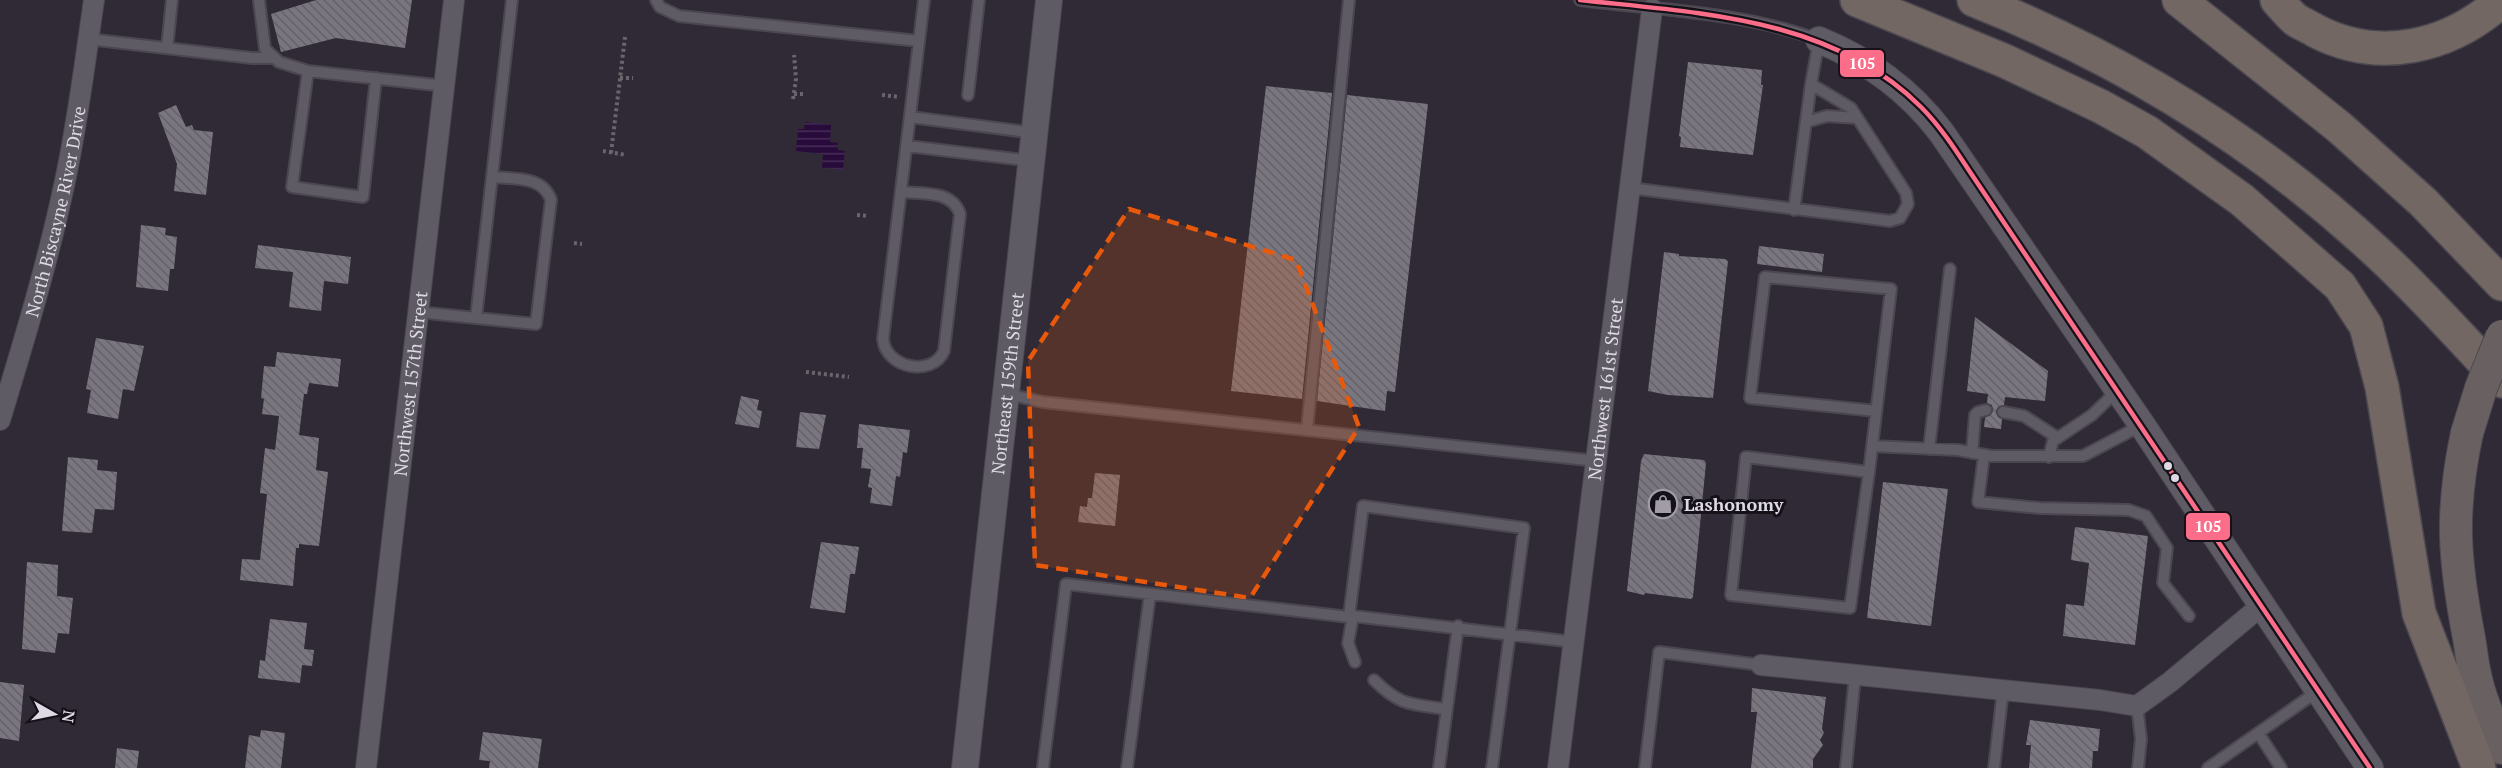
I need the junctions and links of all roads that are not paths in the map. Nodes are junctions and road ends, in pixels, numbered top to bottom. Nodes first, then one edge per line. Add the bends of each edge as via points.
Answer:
1 (94, 0) edge
2 (172, 0) edge
3 (259, 0) edge
4 (454, 0) edge
5 (512, 0) edge
6 (656, 0) edge
7 (924, 0) edge
8 (979, 0) edge
9 (1049, 0) edge
10 (1349, 0) edge
11 (1580, 0) edge
12 (1857, 0) edge
13 (1974, 0) edge
14 (2179, 0) edge
15 (2277, 0) edge
16 (2502, 0) edge
17 (1652, 9) junction
18 (88, 39) junction
19 (1819, 40) junction
20 (919, 41) junction
21 (166, 48) junction
22 (274, 58) junction
23 (308, 71) junction
24 (376, 78) junction
25 (1810, 84) junction
26 (445, 86) junction
27 (968, 95) dead end
28 (910, 117) junction
29 (1857, 118) junction
30 (1806, 122) junction
31 (1036, 133) junction
32 (907, 146) junction
33 (1032, 161) junction
34 (493, 177) junction
35 (1630, 188) junction
36 (901, 192) junction
37 (1794, 210) junction
38 (1950, 269) dead end
39 (2502, 284) edge
40 (418, 312) junction
41 (476, 318) junction
42 (2502, 336) edge
43 (2502, 381) edge
44 (2118, 390) junction
45 (1006, 394) junction
46 (1986, 410) dead end
47 (1876, 411) junction
48 (2003, 412) dead end
49 (0, 420) edge
50 (2142, 425) junction
51 (1307, 430) junction
52 (2058, 438) junction
53 (1872, 446) junction
54 (1929, 449) junction
55 (1972, 453) junction
56 (1984, 455) junction
57 (2049, 457) junction
58 (1597, 461) junction
59 (1869, 472) junction
60 (1150, 594) junction
61 (2261, 606) junction
62 (2189, 616) dead end
63 (1458, 626) junction
64 (1510, 634) junction
65 (2469, 640) junction
66 (1574, 642) junction
67 (1355, 662) dead end
68 (1761, 665) joint
69 (1855, 675) junction
70 (1374, 680) dead end
71 (2003, 690) junction
72 (2319, 691) junction
73 (2502, 704) edge
74 (2137, 706) junction
75 (1446, 709) junction
76 (2259, 734) junction
77 (2502, 748) edge
78 (366, 768) edge
79 (965, 768) edge
80 (1043, 768) edge
81 (1127, 768) edge
82 (1440, 768) edge
83 (1492, 768) edge
84 (1558, 768) edge
85 (1645, 768) edge
86 (1846, 768) edge
87 (1994, 768) edge
88 (2138, 768) edge
89 (2208, 768) edge
90 (2281, 768) edge
91 (2370, 768) edge
92 (2479, 768) edge

1 - 18 street, North Biscayne River Drive
2 - 21 lane
3 - 22 lane via 265,49
4 - 26 street, Northwest 157th Street
5 - 34 lane
6 - 20 lane via 660,7 679,16
7 - 20 lane
8 - 27 lane
9 - 31 street, Northeast 159th Street
10 - 51 lane
11 - 17 lane
12 - 92 highway via 2005,61 2147,132 2242,201 2340,286 2366,326 2382,387 2419,613
13 - 43 highway via 2093,53 2183,105 2275,166 2396,270
14 - 39 highway via 2339,127 2423,202
15 - 16 highway via 2296,20 2338,42 2388,50 2433,42 2486,14
17 - 19 lane via 1756,22
17 - 35 street, Northwest 161st Street
18 - 21 lane
18 - 49 street, North Biscayne River Drive via 54,232
19 - 25 lane
19 - 44 street via 1883,75 1931,118
20 - 28 lane
21 - 22 lane
22 - 23 lane
23 - 24 lane
23 - 24 lane via 292,187 363,197
24 - 26 lane
25 - 29 lane via 1851,108
25 - 30 lane
26 - 40 street, Northwest 157th Street
28 - 31 lane
28 - 32 lane
29 - 30 lane via 1827,116
29 - 37 lane via 1906,193 1908,204 1903,214 1890,221
30 - 37 lane
31 - 33 street, Northeast 159th Street
32 - 33 lane
32 - 36 lane
33 - 45 street, Northeast 159th Street
34 - 41 lane
34 - 41 lane via 538,183 549,194 552,206 536,324
35 - 37 lane
35 - 58 street, Northwest 161st Street
36 - 36 lane via 884,348 894,361 924,365 935,363 944,351 960,214 949,198
38 - 54 lane
40 - 41 lane
40 - 78 street, Northwest 157th Street
42 - 65 main road, bridge via 2481,388 2458,474 2454,543
44 - 50 street
44 - 52 lane via 2092,415
45 - 51 lane via 1043,402
45 - 79 street, Northeast 159th Street
46 - 55 lane via 1975,415
47 - 47 lane via 1891,290 1765,277 1750,398
47 - 53 lane
48 - 52 lane via 2024,416
50 - 57 lane via 2083,456
50 - 61 street
51 - 58 lane
52 - 57 lane
53 - 54 lane
53 - 59 lane
54 - 55 lane
55 - 56 lane
56 - 57 lane
56 - 62 lane via 1978,502 2129,510 2146,516 2167,548 2163,582
58 - 66 street, Northwest 161st Street
59 - 59 lane via 1850,608 1731,595 1746,457
60 - 64 lane via 1349,617 1363,506 1524,528
60 - 80 lane via 1066,584
60 - 81 lane
61 - 72 street
61 - 74 street
63 - 64 lane
63 - 67 lane via 1353,616 1348,643
63 - 75 lane
64 - 66 lane
64 - 83 lane
65 - 73 main road
65 - 77 main road via 2474,672
66 - 84 street, Northwest 161st Street
68 - 69 street
68 - 85 lane via 1659,652
69 - 71 street
69 - 86 lane
70 - 75 lane via 1403,703
71 - 74 street
71 - 87 lane
72 - 76 lane
72 - 91 street
74 - 88 lane via 2141,739
75 - 82 lane
76 - 89 lane
76 - 90 lane

